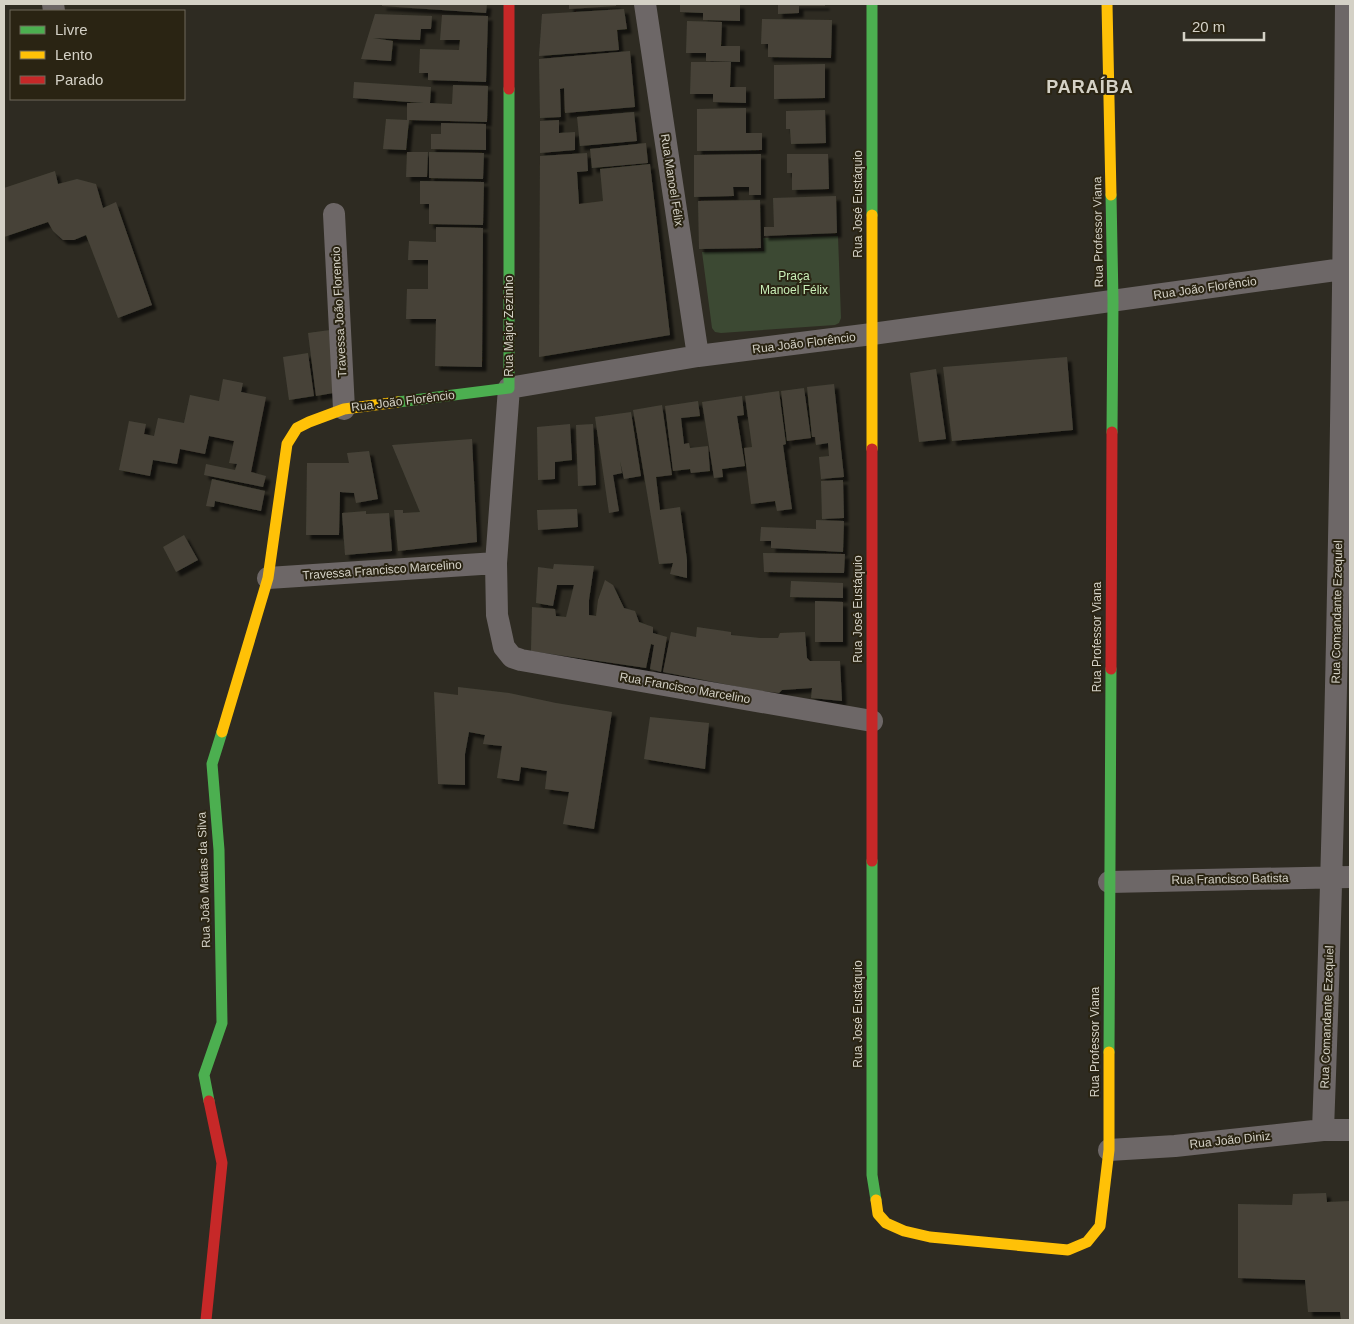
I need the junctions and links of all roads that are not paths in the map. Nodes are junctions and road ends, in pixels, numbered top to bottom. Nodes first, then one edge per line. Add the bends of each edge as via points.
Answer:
1 (510, 4) edge
2 (645, 4) edge
3 (872, 4) edge
4 (1107, 4) edge
5 (1346, 4) edge
6 (334, 214) dead end
7 (1347, 269) edge
8 (1113, 301) junction
9 (872, 334) junction
10 (698, 356) junction
11 (509, 388) junction
12 (344, 409) junction
13 (284, 462) joint
14 (496, 563) junction
15 (268, 578) junction
16 (504, 647) joint
17 (872, 721) junction
18 (1341, 877) edge
19 (1109, 882) junction
20 (1323, 1130) junction
21 (1350, 1130) edge
22 (1109, 1150) junction
23 (1068, 1250) joint
24 (206, 1320) edge

1 - 11 street, Rua Major Zezinho
2 - 10 street, Rua Manoel Félix
3 - 9 street, Rua José Eustáquio
4 - 8 street, Rua Professor Viana
5 - 7 street, Rua Comandante Ezequiel
6 - 12 street, Travessa João Florencio
7 - 8 street, Rua João Florêncio
7 - 18 street, Rua Comandante Ezequiel
8 - 9 street, Rua João Florêncio
8 - 19 street, Rua Professor Viana
9 - 10 street, Rua João Florêncio
9 - 17 street, Rua José Eustáquio
10 - 11 street, Rua João Florêncio
11 - 12 street, Rua João Florêncio
11 - 14 street, Rua Major Zezinho
12 - 13 street, Rua João Florêncio via 297,428 287,444
13 - 15 street, Rua João Matias da Silva
14 - 15 street, Travessa Francisco Marcelino
14 - 16 street, Rua Major Zezinho via 497,615
15 - 24 street, Rua João Matias da Silva via 212,764 219,850 222,1023 204,1075 222,1163
16 - 17 street, Rua Francisco Marcelino via 512,657 521,660
17 - 23 street, Rua José Eustáquio via 872,1175 878,1214 886,1223 904,1231 930,1237
18 - 19 street, Rua Francisco Batista
18 - 20 street, Rua Comandante Ezequiel
19 - 22 street, Rua Professor Viana
20 - 21 street, Rua João Diniz
20 - 22 street, Rua João Diniz
22 - 23 street, Rua Professor Viana via 1100,1226 1083,1247

